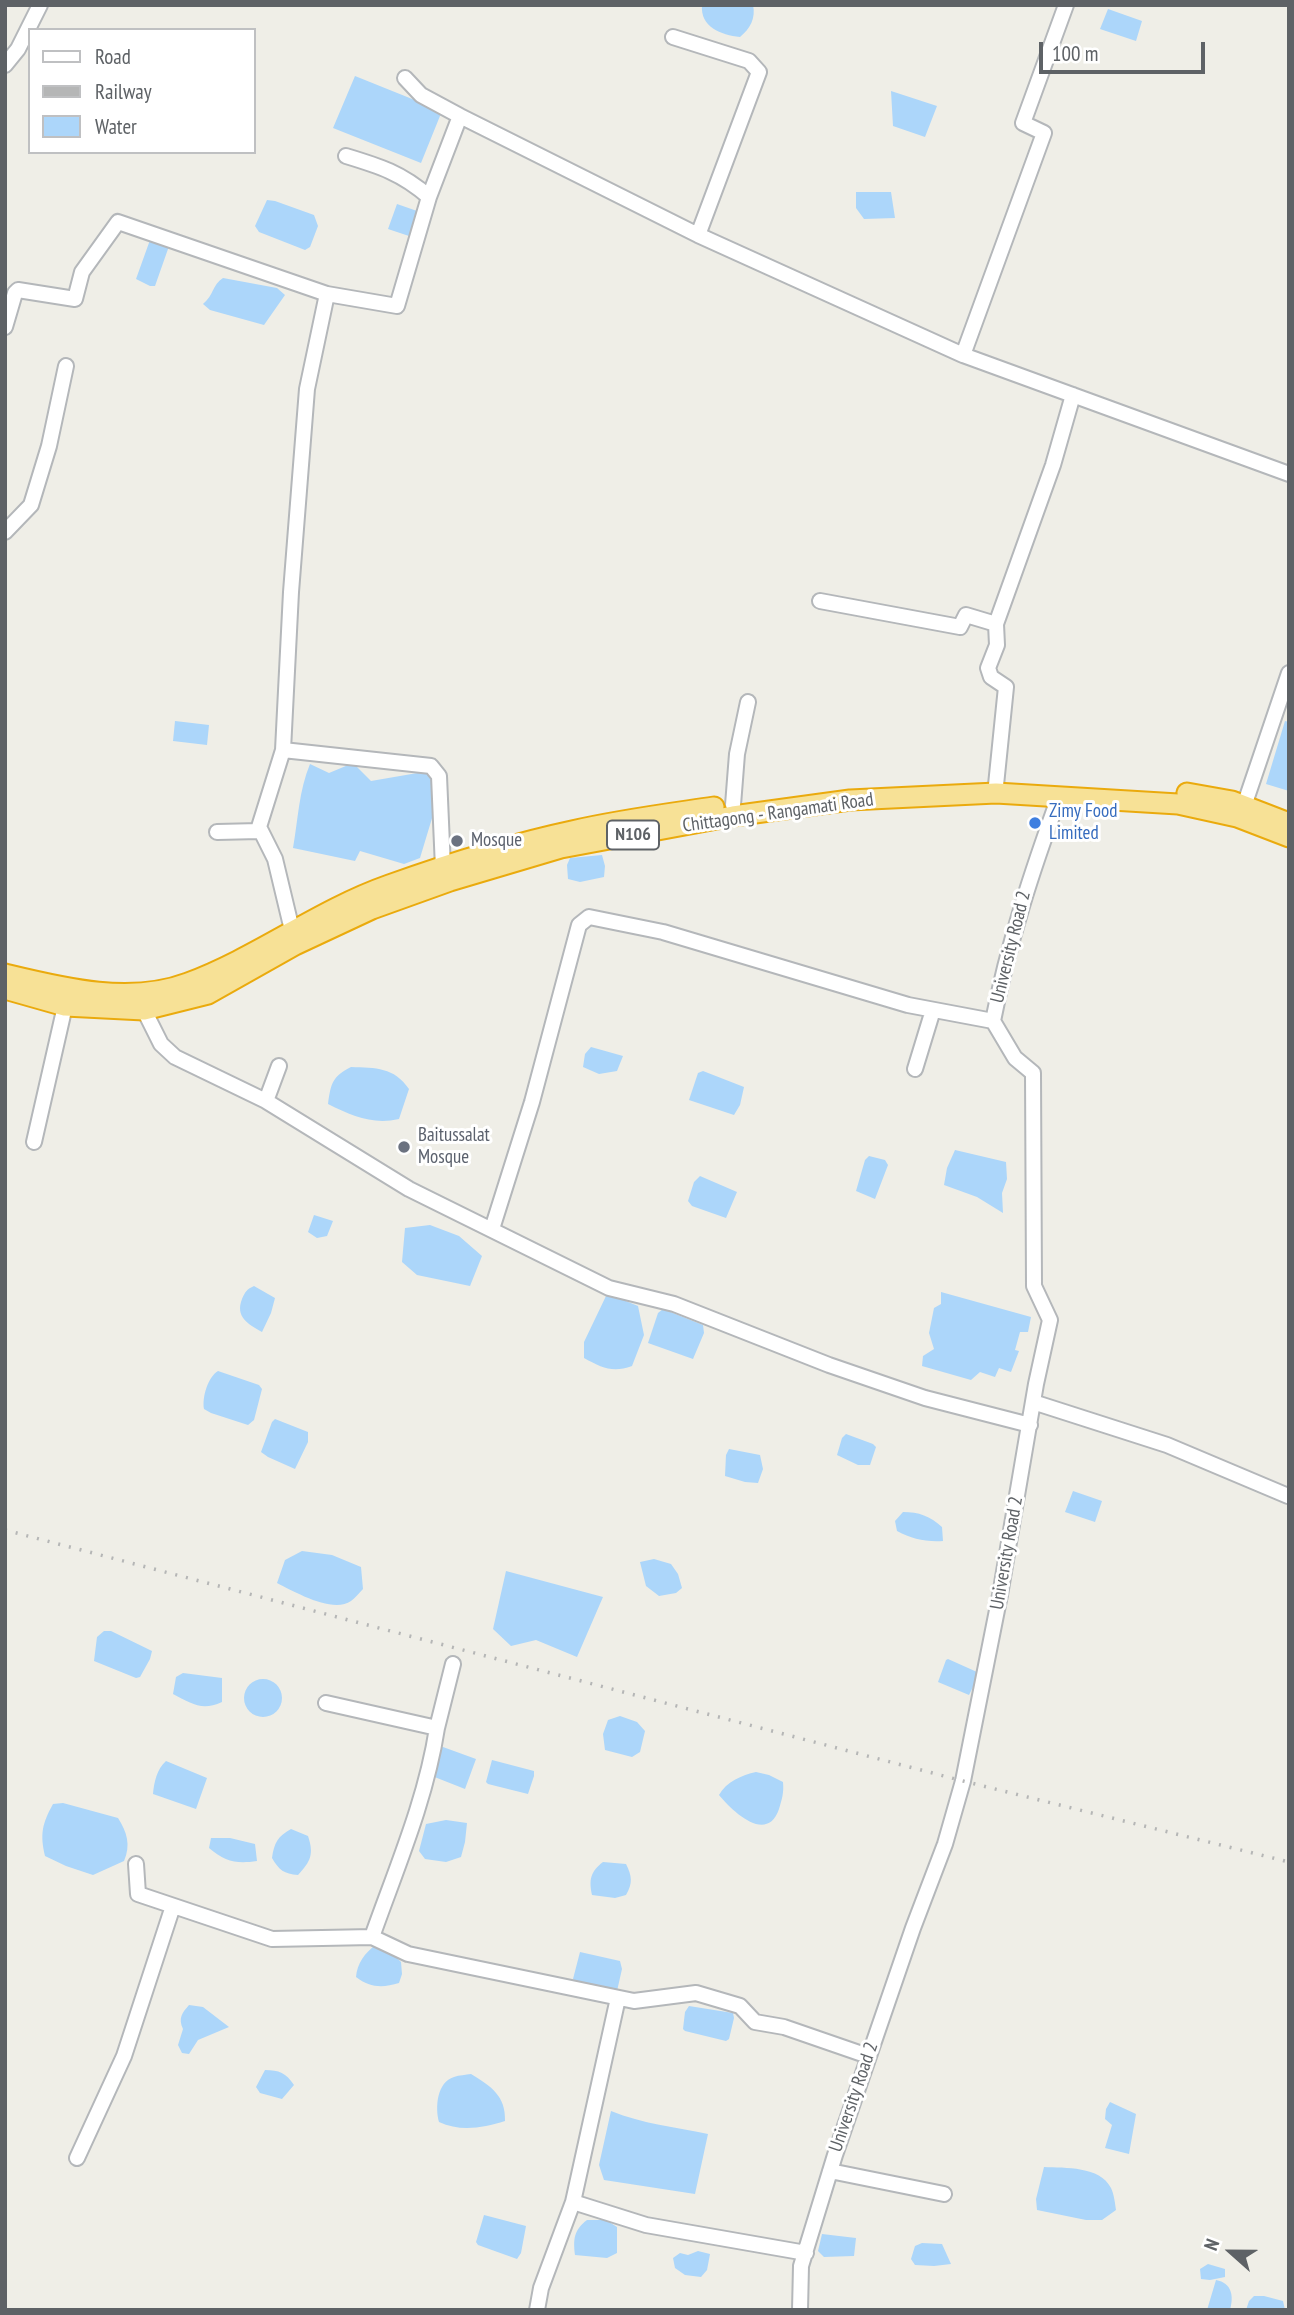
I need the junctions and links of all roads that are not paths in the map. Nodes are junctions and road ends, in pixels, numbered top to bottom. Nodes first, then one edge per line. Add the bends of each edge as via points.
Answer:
1 (40, 5) edge
2 (1066, 5) edge
3 (28, 28) edge
4 (28, 29) edge
5 (673, 37) dead end
6 (5, 65) edge
7 (405, 78) dead end
8 (460, 116) junction
9 (346, 156) dead end
10 (429, 197) junction
11 (698, 235) junction
12 (327, 294) junction
13 (5, 327) edge
14 (963, 355) junction
15 (66, 366) dead end
16 (1073, 395) junction
17 (1289, 474) edge
18 (5, 532) edge
19 (820, 601) dead end
20 (996, 624) junction
21 (1289, 673) edge
22 (748, 702) dead end
23 (283, 750) junction
24 (996, 785) junction
25 (1059, 797) junction
26 (733, 804) junction
27 (1244, 806) junction
28 (1289, 823) edge
29 (260, 831) junction
30 (217, 832) dead end
31 (1289, 837) edge
32 (443, 868) junction
33 (292, 930) junction
34 (5, 974) edge
35 (5, 989) edge
36 (65, 1006) junction
37 (144, 1010) junction
38 (933, 1010) junction
39 (993, 1021) junction
40 (279, 1066) dead end
41 (915, 1069) dead end
42 (266, 1101) junction
43 (34, 1142) dead end
44 (492, 1229) junction
45 (1033, 1402) junction
46 (1030, 1425) junction
47 (1288, 1496) edge
48 (453, 1664) dead end
49 (326, 1703) dead end
50 (437, 1728) junction
51 (136, 1864) dead end
52 (173, 1906) junction
53 (372, 1937) junction
54 (618, 1998) junction
55 (868, 2056) junction
56 (77, 2158) dead end
57 (830, 2171) junction
58 (944, 2194) dead end
59 (572, 2202) junction
60 (806, 2253) junction
61 (537, 2310) edge
62 (800, 2310) edge

1 - 3 street
2 - 14 street via 1023,123 1044,133
4 - 6 street
5 - 11 street via 749,61 759,72
7 - 8 street via 421,95
8 - 10 street
8 - 11 street
9 - 10 street via 389,169
10 - 12 street via 397,306
11 - 14 street
12 - 13 street via 118,222 82,272 75,299 18,290
12 - 23 street via 307,390
14 - 16 street
15 - 18 street via 31,505
16 - 17 street
16 - 20 street
19 - 20 street via 960,627 966,615
20 - 24 street via 997,645 988,668 1006,687
21 - 27 street
22 - 26 street
23 - 29 street
23 - 32 street via 431,766 439,776
24 - 26 highway, Chittagong - Rangamati Road / N106 via 874,785
24 - 27 highway, Chittagong - Rangamati Road / N106 via 1175,791
25 - 31 highway, Chittagong - Rangamati Road / N106 via 1178,804 1237,817
25 - 37 highway, Chittagong - Rangamati Road / N106 via 996,793 850,800 561,848 372,909 208,994
25 - 39 street, University Road 2 via 1029,878
26 - 32 highway, Chittagong - Rangamati Road / N106 via 572,831
27 - 28 highway, Chittagong - Rangamati Road / N106
29 - 30 street
29 - 33 street via 275,859
32 - 33 highway, Chittagong - Rangamati Road / N106 via 386,886
33 - 34 highway, Chittagong - Rangamati Road / N106 via 187,984 153,991 78,990
35 - 36 highway, Chittagong - Rangamati Road / N106
36 - 37 highway, Chittagong - Rangamati Road / N106
36 - 43 street
37 - 42 street via 161,1044 175,1057
38 - 39 street
38 - 41 street
38 - 44 street via 663,932 589,917 579,925 532,1102
39 - 45 street, University Road 2 via 1015,1058 1033,1073 1034,1286 1050,1320
40 - 42 street
42 - 44 street via 409,1189
44 - 46 street via 609,1288 674,1304 925,1398
45 - 46 street, University Road 2
45 - 47 street via 1167,1445
46 - 55 street, University Road 2 via 963,1781 946,1844
48 - 50 street
49 - 50 street
50 - 53 street via 429,1770
51 - 52 street via 138,1894
52 - 53 street via 272,1939
52 - 56 street via 124,2056
53 - 54 street via 408,1954
54 - 55 street via 634,2001 696,1993 740,2006 755,2022 785,2027
54 - 59 street
55 - 57 street, University Road 2
57 - 58 street
57 - 60 street, University Road 2
59 - 60 street via 646,2225
59 - 61 street
60 - 62 street, University Road 2 via 801,2266

